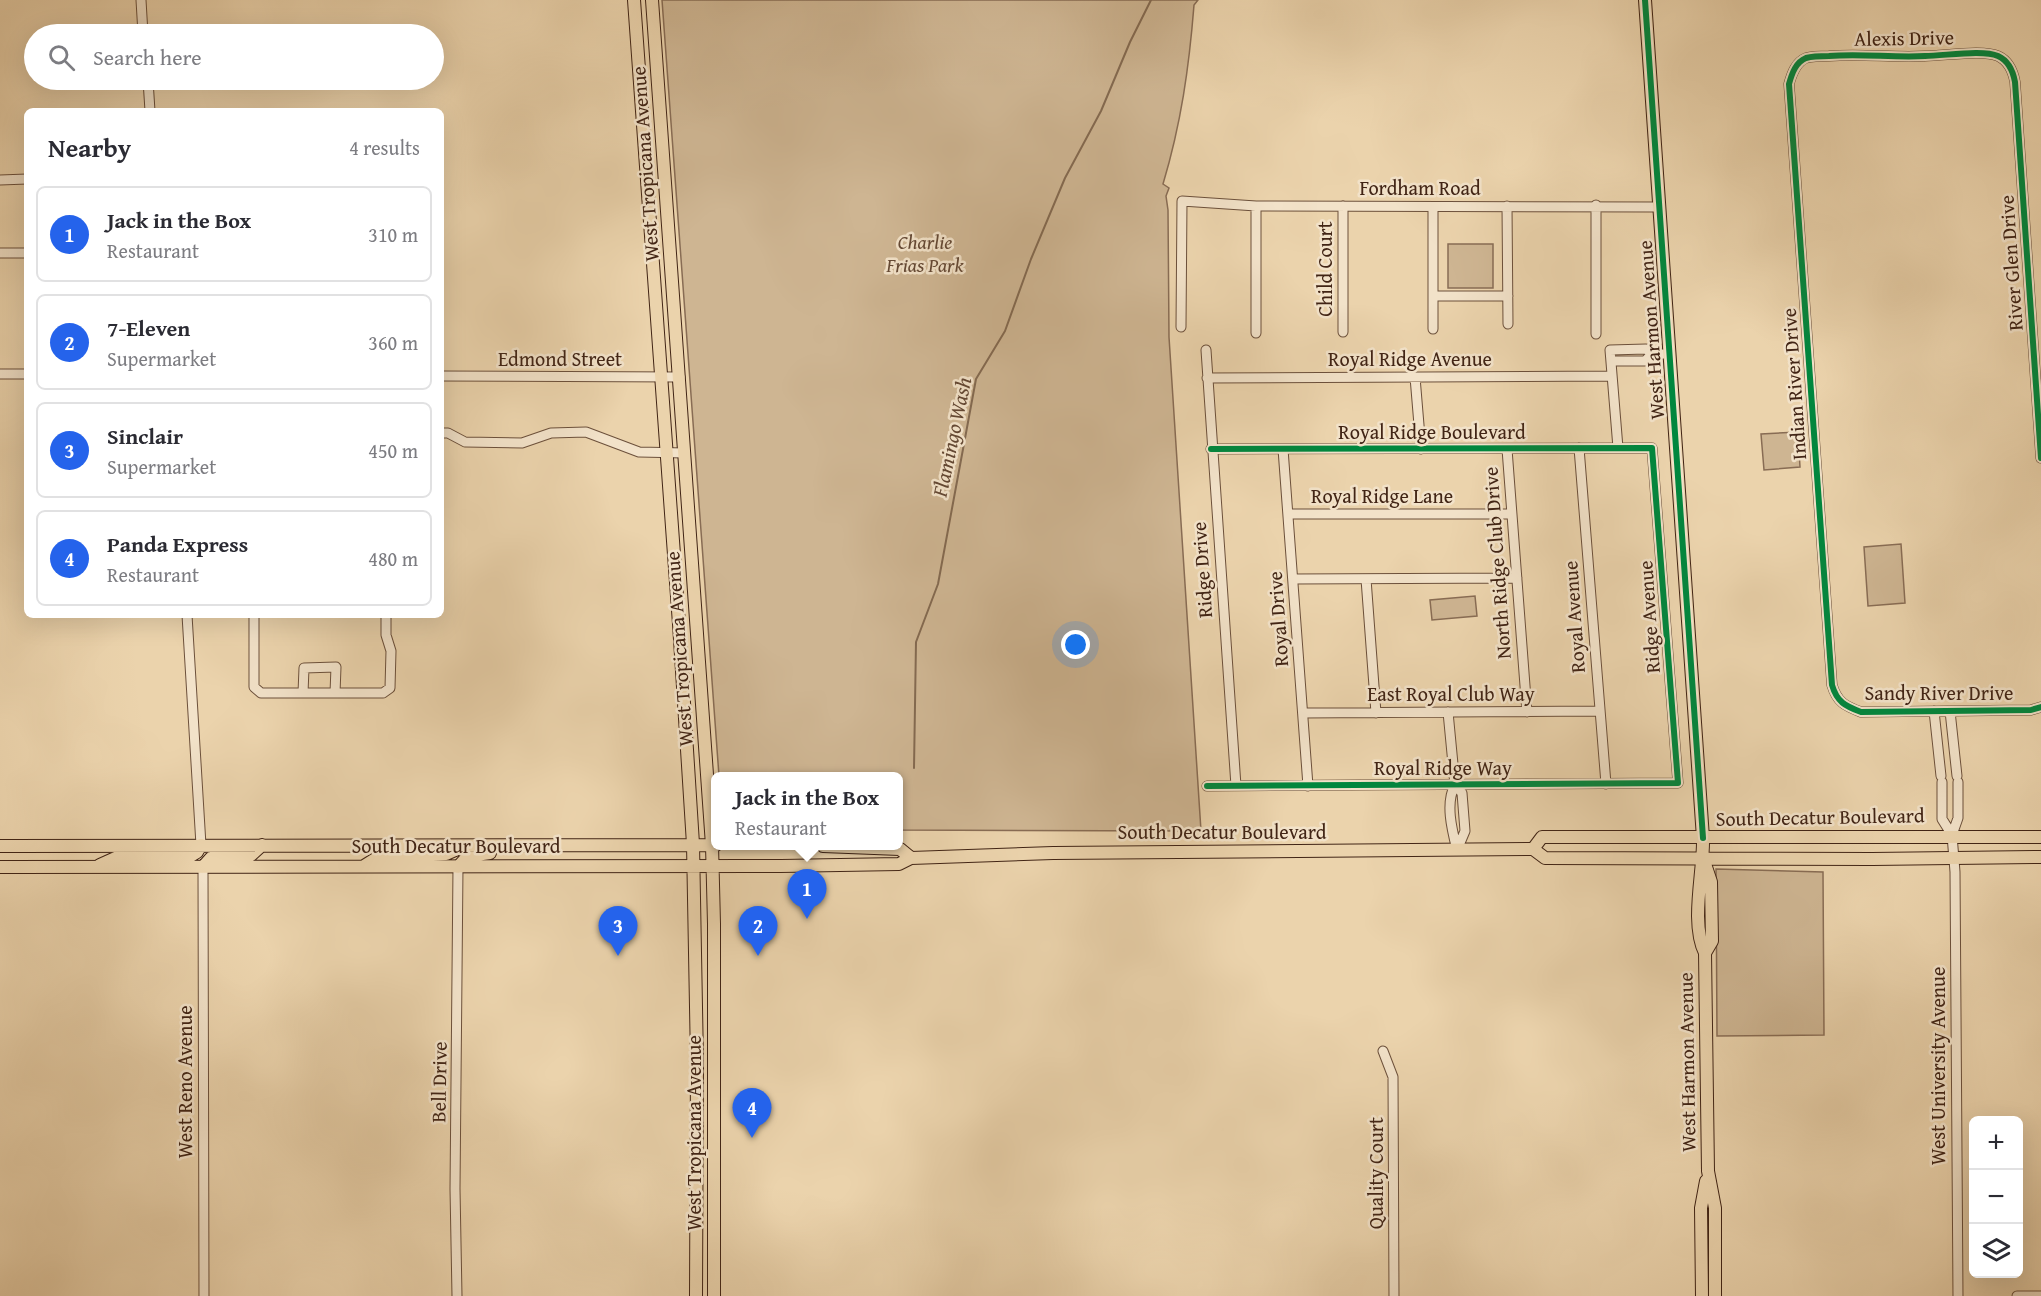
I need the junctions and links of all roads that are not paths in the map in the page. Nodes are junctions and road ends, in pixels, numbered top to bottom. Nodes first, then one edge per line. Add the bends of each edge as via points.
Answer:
1 (141, 0) edge
2 (634, 0) edge
3 (652, 0) edge
4 (1645, 0) edge
5 (142, 24) edge
6 (657, 65) junction
7 (1797, 65) joint
8 (2010, 66) joint
9 (638, 67) junction
10 (658, 80) junction
11 (639, 82) junction
12 (149, 90) edge
13 (150, 108) edge
14 (24, 179) edge
15 (0, 180) edge
16 (1257, 206) junction
17 (1343, 206) junction
18 (1508, 206) junction
19 (1596, 206) junction
20 (1432, 207) junction
21 (1658, 207) junction
22 (670, 242) junction
23 (651, 243) junction
24 (24, 253) edge
25 (0, 254) edge
26 (1433, 296) junction
27 (1508, 296) junction
28 (1508, 324) dead end
29 (1181, 327) dead end
30 (1433, 329) dead end
31 (1342, 332) dead end
32 (1256, 333) dead end
33 (1596, 334) dead end
34 (1206, 350) dead end
35 (1652, 354) junction
36 (1669, 354) junction
37 (1611, 361) junction
38 (0, 374) edge
39 (24, 374) edge
40 (444, 376) edge
41 (1612, 376) junction
42 (660, 377) junction
43 (680, 377) junction
44 (1415, 377) junction
45 (1208, 378) junction
46 (444, 433) edge
47 (1507, 448) junction
48 (1579, 448) junction
49 (1618, 448) junction
50 (1652, 448) joint
51 (1211, 449) junction
52 (1284, 449) junction
53 (1421, 449) junction
54 (665, 453) junction
55 (685, 453) junction
56 (2041, 458) edge
57 (1288, 514) junction
58 (1512, 514) junction
59 (694, 571) junction
60 (675, 572) junction
61 (1517, 578) junction
62 (1293, 579) junction
63 (1366, 579) junction
64 (187, 618) edge
65 (254, 618) edge
66 (386, 618) edge
67 (303, 693) junction
68 (335, 693) junction
69 (1839, 701) joint
70 (2041, 707) edge
71 (1600, 711) junction
72 (1934, 711) junction
73 (1950, 711) junction
74 (1448, 712) junction
75 (1527, 712) junction
76 (1303, 713) junction
77 (1376, 713) junction
78 (1606, 783) junction
79 (1678, 783) joint
80 (1455, 784) junction
81 (1208, 786) dead end
82 (1236, 786) junction
83 (1308, 786) junction
84 (711, 804) edge
85 (1952, 836) junction
86 (2041, 837) edge
87 (1703, 838) junction
88 (693, 844) junction
89 (201, 845) junction
90 (262, 845) junction
91 (528, 845) junction
92 (711, 845) edge
93 (0, 846) edge
94 (459, 846) junction
95 (1533, 849) junction
96 (714, 850) edge
97 (901, 850) edge
98 (1457, 850) junction
99 (2041, 857) edge
100 (911, 858) junction
101 (1953, 858) junction
102 (1703, 859) junction
103 (363, 866) junction
104 (694, 866) junction
105 (713, 866) junction
106 (0, 867) edge
107 (96, 867) junction
108 (203, 867) junction
109 (458, 867) junction
110 (696, 987) junction
111 (1383, 1051) dead end
112 (714, 1078) junction
113 (1708, 1171) junction
114 (204, 1296) edge
115 (457, 1296) edge
116 (696, 1296) edge
117 (714, 1296) edge
118 (1394, 1296) edge
119 (1702, 1296) edge
120 (1715, 1296) edge
121 (1958, 1296) edge
122 (2017, 1296) edge
123 (2041, 1296) edge

1 - 5 street
2 - 9 main road, West Tropicana Avenue
3 - 6 main road, West Tropicana Avenue
4 - 21 main road, West Harmon Avenue
6 - 9 main road
6 - 10 main road, West Tropicana Avenue
7 - 8 street, Alexis Drive via 1807,58 1836,55 1924,57 1969,53 1992,54
7 - 69 street, Indian River Drive via 1789,84 1832,685
8 - 56 street, River Glen Drive
9 - 11 main road, West Tropicana Avenue
10 - 11 main road
10 - 22 main road, West Tropicana Avenue
11 - 23 main road, West Tropicana Avenue
12 - 13 street
14 - 15 street
16 - 17 street, Fordham Road
16 - 29 street, Fordham Road via 1182,201
16 - 32 street
17 - 20 street, Fordham Road
17 - 31 street, Child Court
18 - 19 street, Fordham Road
18 - 20 street, Fordham Road
18 - 27 street
19 - 21 street, Fordham Road
19 - 33 street
20 - 26 street
21 - 36 main road, West Harmon Avenue
22 - 23 main road
22 - 43 main road, West Tropicana Avenue
23 - 42 main road, West Tropicana Avenue
24 - 25 street
26 - 27 street
26 - 30 street
27 - 28 street
34 - 45 street, Ridge Drive
35 - 36 street
35 - 37 street via 1645,361
35 - 37 street via 1646,349 1610,350
36 - 87 main road, West Harmon Avenue
37 - 41 street
38 - 39 street
40 - 42 street, Edmond Street
41 - 44 street, Royal Ridge Avenue
41 - 49 street
42 - 43 street, Edmond Street
42 - 54 main road, West Tropicana Avenue
43 - 55 main road, West Tropicana Avenue
44 - 45 street, Royal Ridge Avenue
44 - 53 street
45 - 51 street, Ridge Drive
46 - 54 street via 465,442 522,442 551,434 586,432 639,452
47 - 48 street, Royal Ridge Boulevard
47 - 53 street, Royal Ridge Boulevard
47 - 58 street, North Ridge Club Drive
48 - 49 street, Royal Ridge Boulevard
48 - 71 street, Royal Avenue
49 - 50 street, Royal Ridge Boulevard
50 - 79 street, Ridge Avenue
51 - 52 street, Royal Ridge Boulevard
51 - 82 street, Ridge Drive
52 - 53 street, Royal Ridge Boulevard
52 - 57 street, Royal Drive
54 - 55 street
54 - 60 main road, West Tropicana Avenue
55 - 59 main road, West Tropicana Avenue
57 - 58 street, Royal Ridge Lane
57 - 62 street, Royal Drive
58 - 61 street, North Ridge Club Drive
59 - 60 main road
59 - 84 main road, West Tropicana Avenue
60 - 88 main road, West Tropicana Avenue
61 - 63 street
61 - 75 street, North Ridge Club Drive
62 - 63 street
62 - 76 street, Royal Drive
63 - 77 street
64 - 89 street
65 - 67 street via 254,687 261,693
66 - 68 street via 391,651 390,688 383,693
67 - 68 street
67 - 68 street via 304,668 336,667
69 - 72 street, Sandy River Drive via 1861,712
70 - 73 street, Sandy River Drive
71 - 75 street, East Royal Club Way
71 - 78 street, Royal Avenue
72 - 73 street, Sandy River Drive
72 - 85 street via 1942,819
73 - 85 street via 1958,818
74 - 75 street, East Royal Club Way
74 - 77 street, East Royal Club Way
74 - 80 street
76 - 77 street, East Royal Club Way
76 - 83 street, Royal Drive
78 - 79 street, Royal Ridge Way
78 - 80 street, Royal Ridge Way
80 - 83 street, Royal Ridge Way
80 - 98 street via 1462,793 1465,831
81 - 82 street, Royal Ridge Way
82 - 83 street, Royal Ridge Way
85 - 86 main road, South Decatur Boulevard
85 - 87 main road, South Decatur Boulevard
85 - 101 street, West University Avenue
87 - 95 main road, South Decatur Boulevard via 1542,837
87 - 102 main road, West Harmon Avenue
88 - 91 main road, South Decatur Boulevard
88 - 92 main road, South Decatur Boulevard
88 - 104 main road, West Tropicana Avenue
89 - 90 main road, South Decatur Boulevard
89 - 93 main road, South Decatur Boulevard
89 - 107 main road via 192,855 120,856
90 - 94 main road, South Decatur Boulevard
90 - 108 main road via 251,855 211,858
91 - 94 main road, South Decatur Boulevard
91 - 109 main road via 514,852 477,853
94 - 103 main road via 446,854 380,856
95 - 98 main road, South Decatur Boulevard
95 - 102 main road, South Decatur Boulevard via 1545,858
96 - 105 main road, West Tropicana Avenue
97 - 100 main road, South Decatur Boulevard
98 - 100 main road, South Decatur Boulevard
99 - 101 main road, South Decatur Boulevard
100 - 105 main road, South Decatur Boulevard via 899,864
101 - 102 main road, South Decatur Boulevard
101 - 121 street, West University Avenue
102 - 113 main road, West Harmon Avenue via 1711,882 1712,941 1705,953
103 - 108 main road, South Decatur Boulevard
103 - 109 main road, South Decatur Boulevard
104 - 105 main road, South Decatur Boulevard
104 - 109 main road, South Decatur Boulevard
104 - 110 main road, West Tropicana Avenue
105 - 112 main road, West Tropicana Avenue
106 - 107 main road, South Decatur Boulevard
107 - 108 main road, South Decatur Boulevard
108 - 114 street, West Reno Avenue
109 - 115 street, Bell Drive
110 - 112 main road via 704,1009 705,1068
110 - 116 main road, West Tropicana Avenue
111 - 118 street, Quality Court via 1393,1077
112 - 117 main road, West Tropicana Avenue
113 - 119 main road, West Harmon Avenue via 1701,1208
113 - 120 main road, West Harmon Avenue via 1715,1208
122 - 123 street

